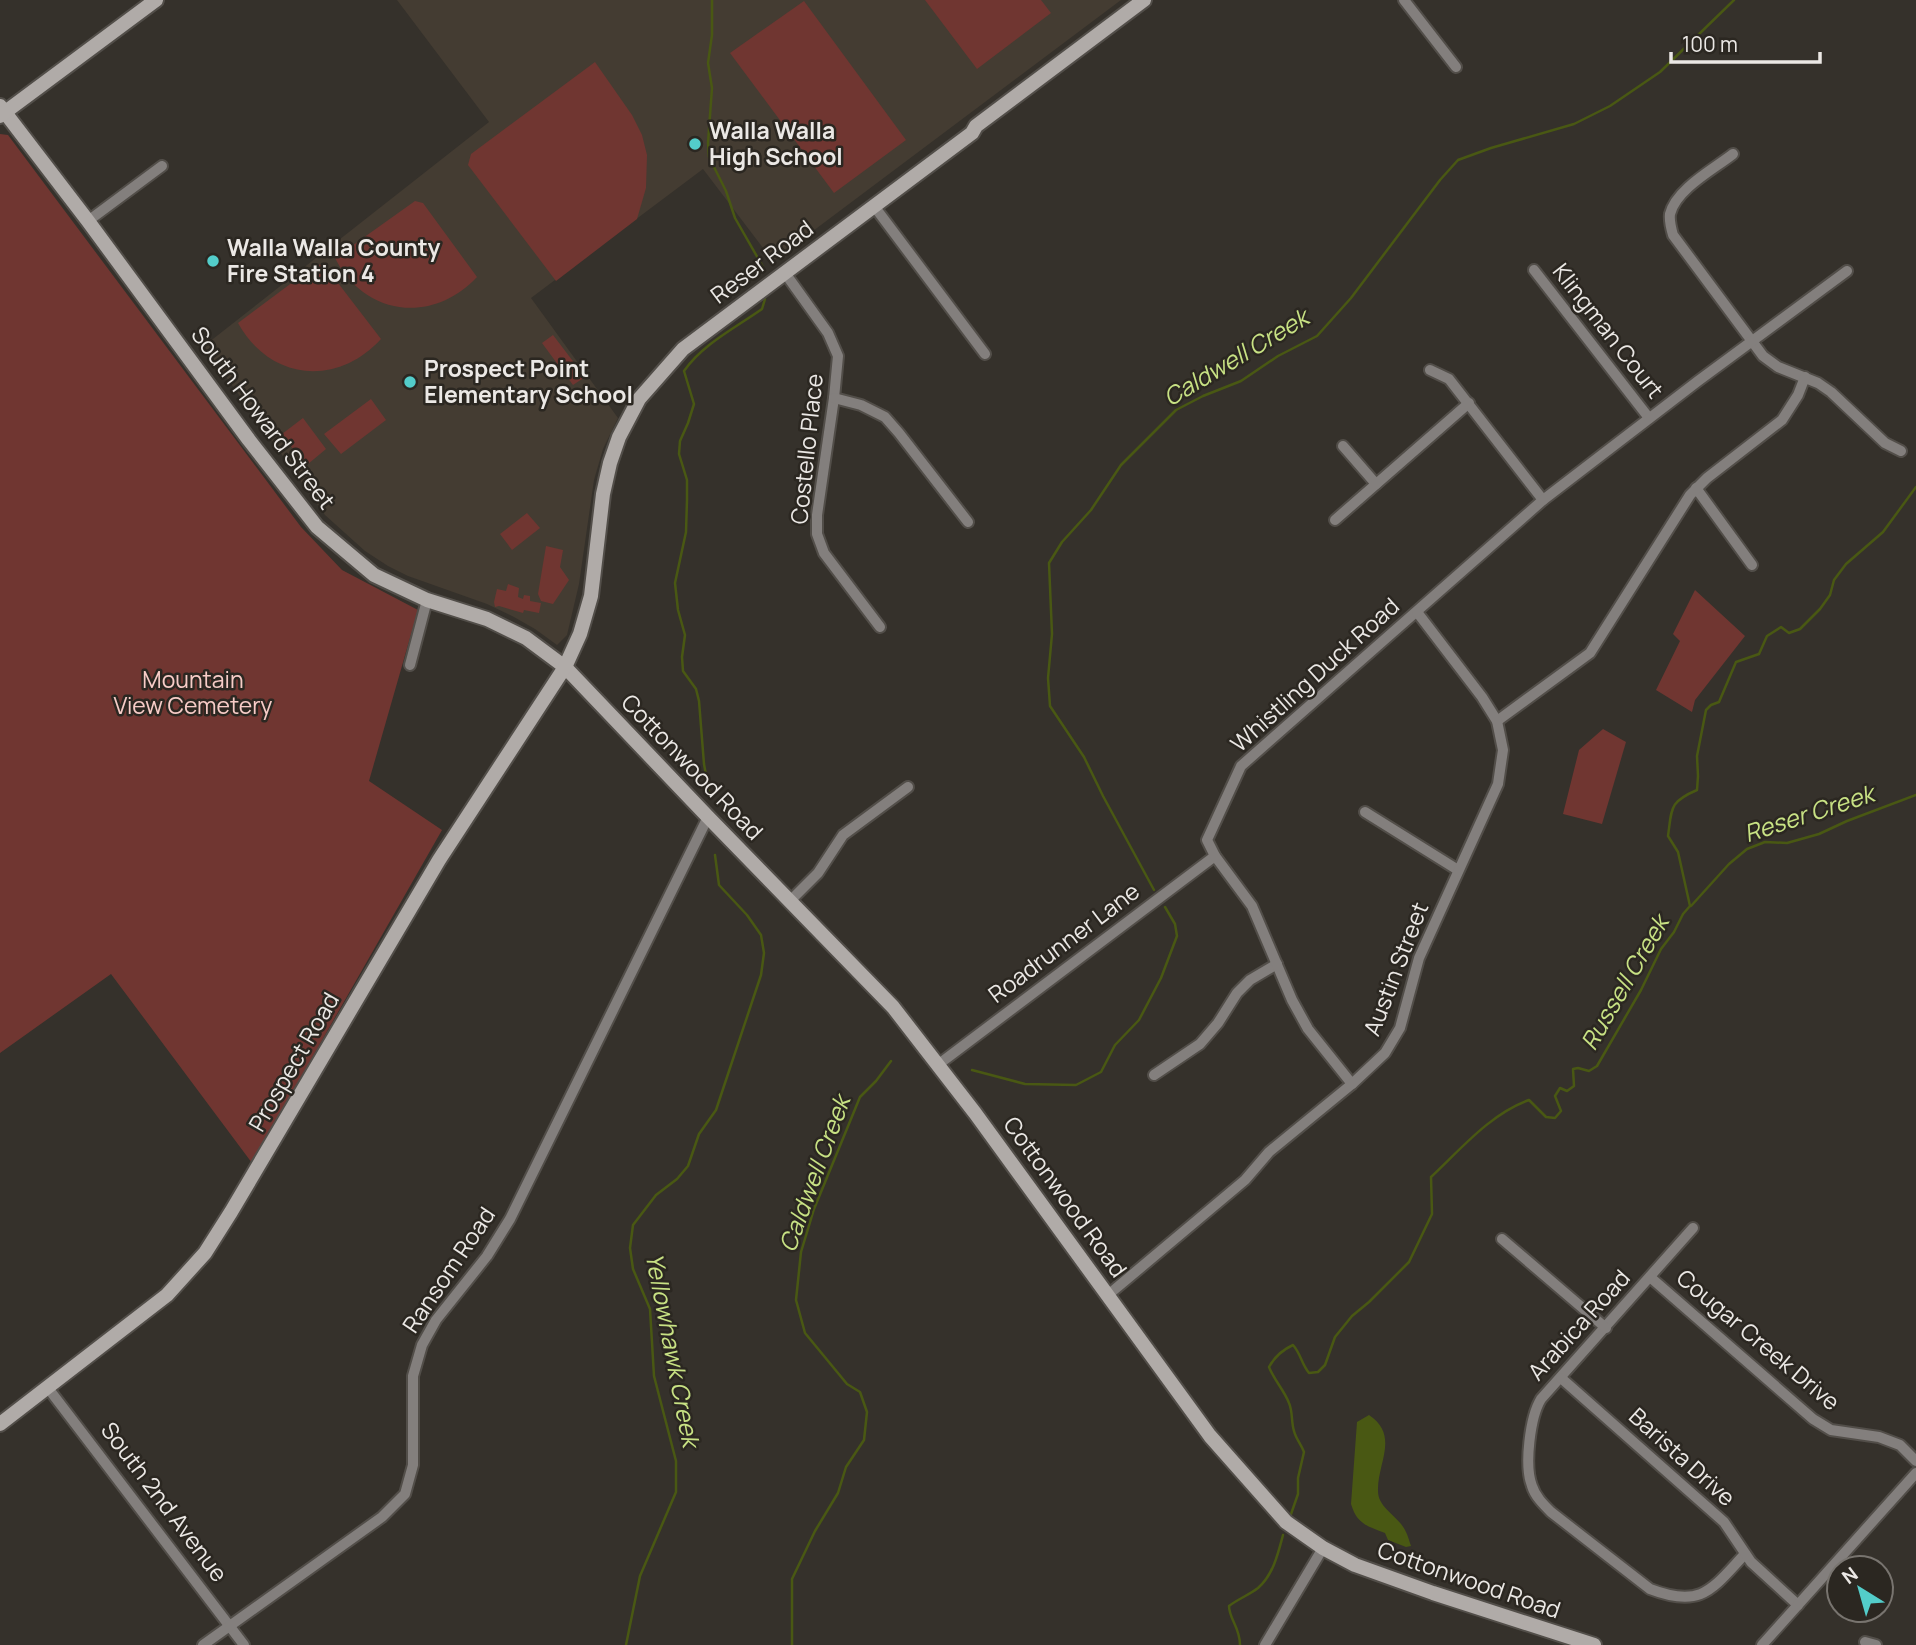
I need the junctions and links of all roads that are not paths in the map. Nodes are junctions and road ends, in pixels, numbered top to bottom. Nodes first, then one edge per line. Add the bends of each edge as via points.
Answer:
1 (156, 0) edge
2 (1143, 0) edge
3 (1404, 0) edge
4 (1455, 67) dead end
5 (2, 112) edge
6 (1733, 154) dead end
7 (162, 166) dead end
8 (874, 206) junction
9 (88, 221) junction
10 (1534, 270) dead end
11 (1847, 271) dead end
12 (785, 273) junction
13 (1751, 342) junction
14 (985, 354) dead end
15 (1430, 370) dead end
16 (1805, 377) junction
17 (834, 398) junction
18 (1469, 403) junction
19 (1649, 418) junction
20 (1343, 446) dead end
21 (1901, 451) dead end
22 (1376, 484) junction
23 (1696, 488) junction
24 (1543, 500) junction
25 (1335, 520) dead end
26 (968, 522) dead end
27 (1752, 565) dead end
28 (427, 600) junction
29 (1417, 612) junction
30 (880, 627) dead end
31 (410, 665) dead end
32 (565, 667) junction
33 (1497, 722) junction
34 (908, 787) dead end
35 (1365, 812) dead end
36 (708, 817) junction
37 (1215, 856) junction
38 (1458, 870) junction
39 (790, 901) junction
40 (1277, 964) junction
41 (939, 1064) junction
42 (1154, 1074) dead end
43 (1352, 1084) junction
44 (1693, 1228) dead end
45 (1502, 1239) dead end
46 (1650, 1277) junction
47 (1108, 1296) junction
48 (1606, 1328) junction
49 (1561, 1377) junction
50 (48, 1388) junction
51 (0, 1424) edge
52 (1916, 1461) edge
53 (1916, 1472) edge
54 (1323, 1548) junction
55 (1745, 1554) junction
56 (1798, 1605) junction
57 (229, 1625) junction
58 (203, 1645) edge
59 (244, 1645) edge
60 (1265, 1645) edge
61 (1594, 1645) edge
62 (1762, 1645) edge

1 - 5 main road
2 - 8 main road, Reser Road
3 - 4 street
5 - 9 main road, South Howard Street
6 - 13 street via 1687,188 1670,212 1670,224 1679,245
7 - 9 street
8 - 12 main road, Reser Road
8 - 14 street
9 - 28 main road, South Howard Street via 317,527 374,575
10 - 19 street, Klingman Court
11 - 13 street, Whistling Duck Road
12 - 17 street, Costello Place via 828,333 838,356
12 - 32 main road, Reser Road via 683,349 639,399 610,463 591,596
13 - 16 street via 1778,367
13 - 19 street, Whistling Duck Road
15 - 18 street via 1449,379
16 - 21 street via 1831,392 1885,443
16 - 23 street via 1782,420
17 - 26 street via 885,417
17 - 30 street, Costello Place via 817,534 824,553
18 - 22 street
18 - 24 street
19 - 24 street, Whistling Duck Road
20 - 22 street
22 - 25 street
23 - 27 street
23 - 33 street via 1590,653
24 - 29 street, Whistling Duck Road
28 - 31 street
28 - 32 main road, South Howard Street via 487,619 526,638
29 - 33 street, Austin Street
29 - 37 street, Whistling Duck Road via 1241,766 1207,840
32 - 36 main road, Cottonwood Road
32 - 50 main road, Prospect Road via 439,860 205,1253 167,1294
33 - 38 street, Austin Street via 1503,750 1498,784
34 - 39 street via 843,835 818,873
35 - 38 street
36 - 39 main road, Cottonwood Road
36 - 57 street, Ransom Road via 510,1219 422,1345 413,1376 413,1465 405,1494 382,1517
37 - 40 street via 1252,906
37 - 41 street, Roadrunner Lane
38 - 43 street, Austin Street via 1419,958 1400,1028 1385,1053
39 - 41 main road, Cottonwood Road via 893,1007
40 - 42 street via 1237,993 1200,1044
40 - 43 street via 1308,1029
41 - 47 main road, Cottonwood Road
43 - 47 street, Austin Street
44 - 46 street, Arabica Road
45 - 48 street
46 - 48 street, Arabica Road
46 - 52 street, Cougar Creek Drive via 1813,1419 1831,1430 1880,1437 1900,1445
47 - 54 main road, Cottonwood Road via 1210,1436 1286,1522
48 - 49 street, Arabica Road
49 - 55 street, Barista Drive via 1724,1522
49 - 55 street, Arabica Road via 1541,1399 1532,1423 1529,1475 1532,1489 1551,1512 1650,1589 1665,1595 1705,1594
50 - 51 main road, Prospect Road
50 - 57 street, South 2nd Avenue
53 - 56 street
54 - 60 street
54 - 61 main road, Cottonwood Road via 1355,1565 1433,1593
55 - 56 street, Barista Drive
56 - 62 street
57 - 58 street, Ransom Road
57 - 59 street, South 2nd Avenue

